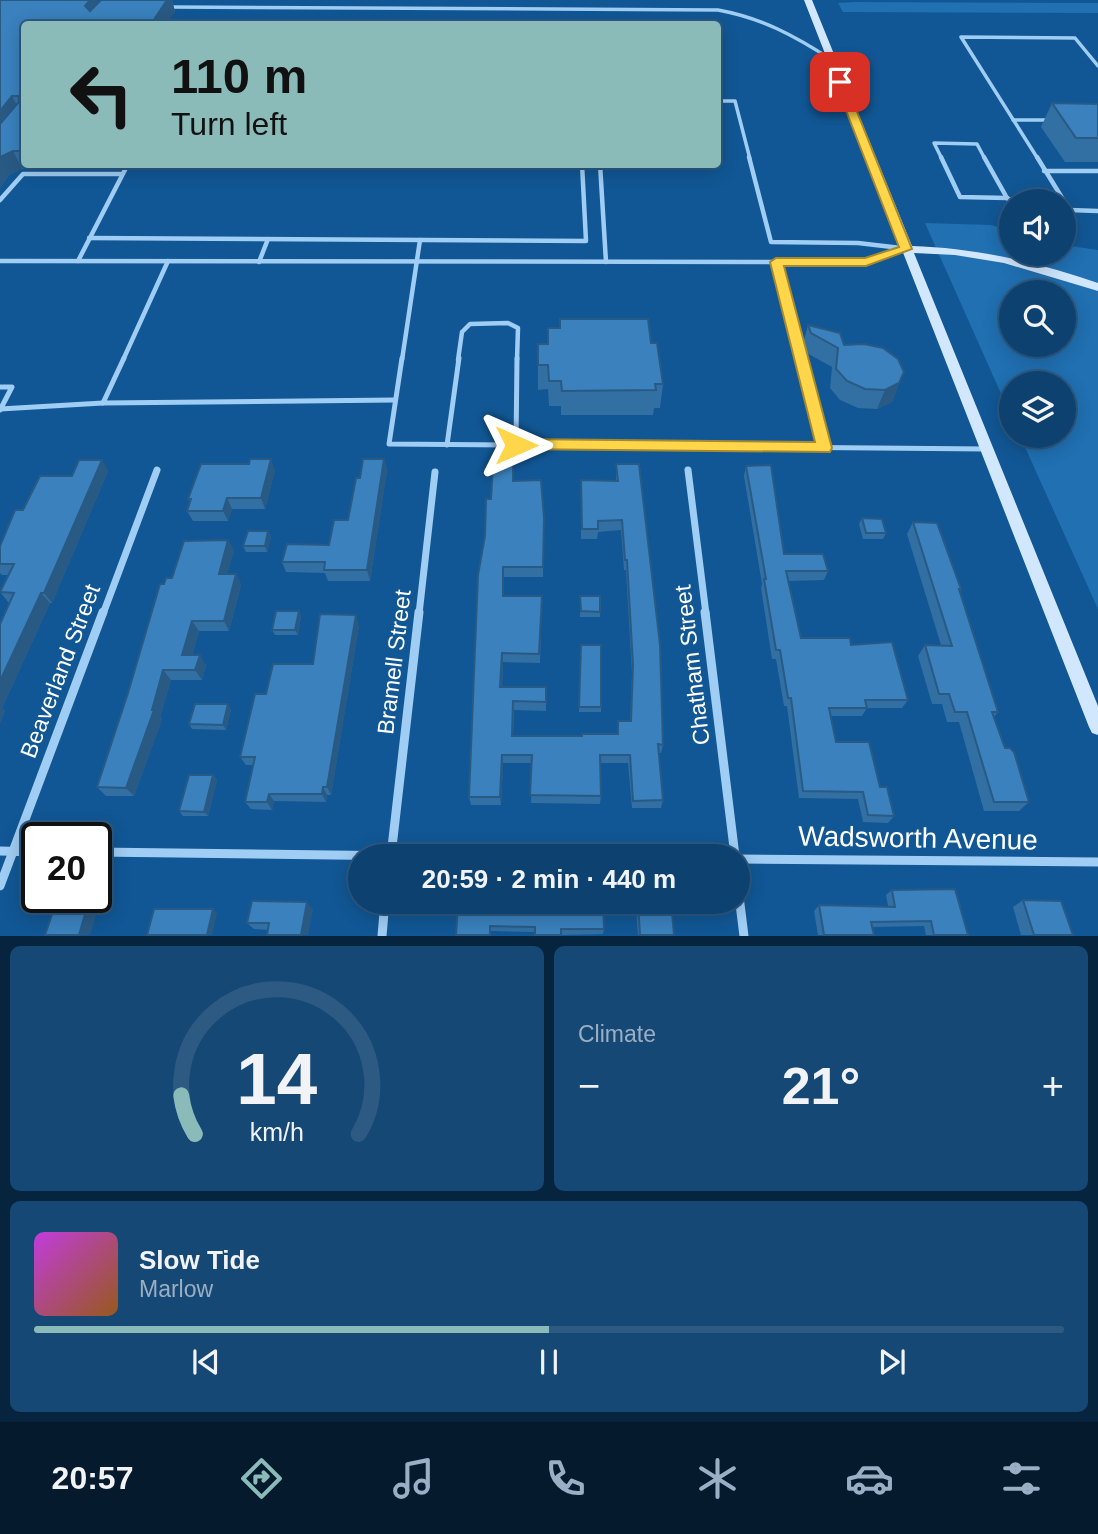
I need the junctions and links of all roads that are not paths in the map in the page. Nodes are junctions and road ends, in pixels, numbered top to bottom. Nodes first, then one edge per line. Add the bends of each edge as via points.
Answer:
1 (808, 0) edge
2 (164, 7) edge
3 (832, 61) junction
4 (1098, 66) edge
5 (721, 101) edge
6 (1013, 120) junction
7 (1061, 120) edge
8 (126, 168) edge
9 (582, 168) edge
10 (600, 168) edge
11 (1044, 171) junction
12 (1097, 172) edge
13 (122, 174) junction
14 (1056, 189) edge
15 (0, 200) edge
16 (1009, 200) edge
17 (1076, 211) edge
18 (1098, 211) edge
19 (89, 238) junction
20 (268, 239) junction
21 (420, 240) junction
22 (906, 249) junction
23 (999, 255) edge
24 (0, 261) edge
25 (78, 261) junction
26 (168, 261) junction
27 (259, 262) junction
28 (417, 262) junction
29 (606, 262) junction
30 (776, 262) junction
31 (1042, 266) edge
32 (1098, 287) edge
33 (0, 387) edge
34 (395, 400) junction
35 (103, 403) junction
36 (0, 410) edge
37 (447, 444) junction
38 (516, 445) junction
39 (824, 448) junction
40 (986, 449) junction
41 (156, 470) dead end
42 (688, 470) dead end
43 (435, 472) dead end
44 (1098, 727) edge
45 (392, 844) edge
46 (734, 844) edge
47 (0, 851) edge
48 (13, 851) junction
49 (21, 851) edge
50 (112, 852) edge
51 (348, 855) edge
52 (750, 857) edge
53 (1098, 862) edge
54 (0, 886) edge
55 (385, 914) edge
56 (741, 914) edge
57 (382, 936) edge
58 (744, 936) edge

1 - 3 main road
2 - 3 lane via 718,10 775,24
3 - 22 main road
4 - 6 lane via 1075,38 961,37
5 - 22 lane via 736,101 771,242 858,243
6 - 7 lane
6 - 11 lane
8 - 13 lane
9 - 21 lane via 586,241
10 - 29 lane
11 - 12 lane
11 - 14 lane
13 - 15 lane via 23,174
13 - 19 lane
16 - 16 lane via 960,197 934,143 977,144
17 - 18 lane
19 - 20 lane
19 - 25 lane
20 - 21 lane
20 - 27 lane
21 - 28 lane
22 - 23 main road
22 - 30 lane via 866,262
22 - 40 main road
24 - 25 lane
25 - 26 lane
26 - 27 lane
26 - 35 lane
27 - 28 lane
28 - 29 lane
28 - 34 lane
29 - 30 lane
30 - 39 lane
31 - 32 main road
33 - 36 lane via 12,387
34 - 35 lane
34 - 37 lane via 389,444
35 - 36 lane
37 - 38 lane
37 - 38 lane via 462,332 470,324 508,323 518,328
38 - 39 lane
39 - 40 lane
40 - 44 main road
41 - 48 street, Beaverland Street
42 - 46 street, Chatham Street
43 - 45 street, Bramell Street
47 - 48 street
48 - 49 street
48 - 54 street, Beaverland Street
50 - 51 street
52 - 53 street, Wadsworth Avenue
55 - 57 street
56 - 58 street

